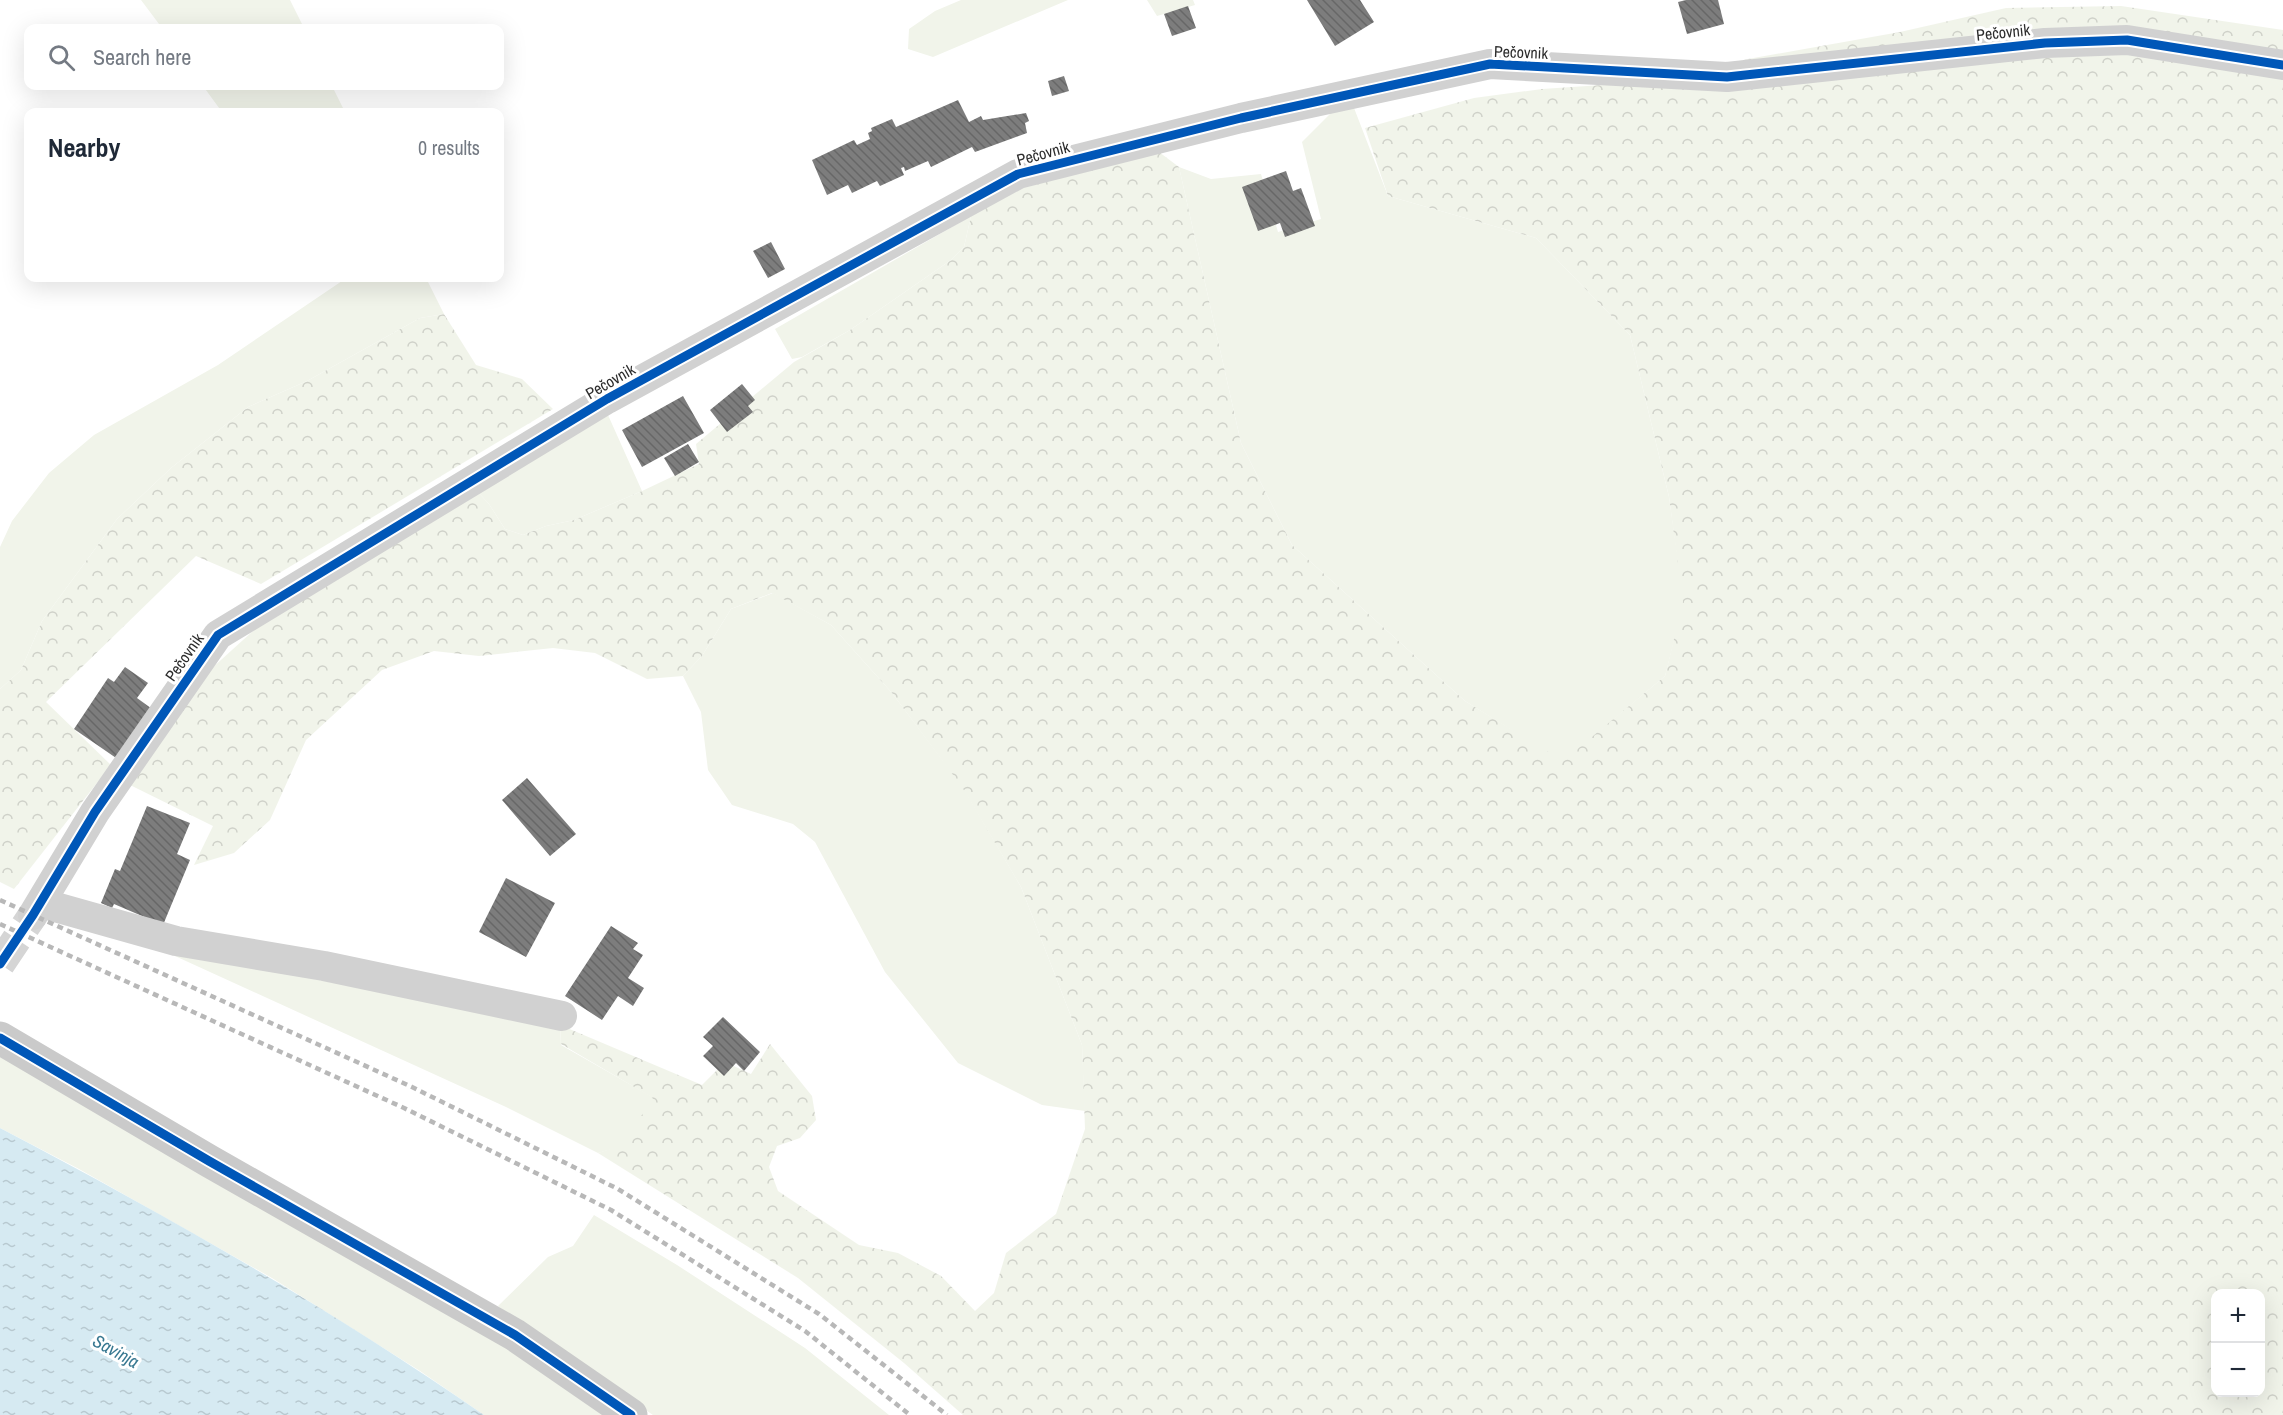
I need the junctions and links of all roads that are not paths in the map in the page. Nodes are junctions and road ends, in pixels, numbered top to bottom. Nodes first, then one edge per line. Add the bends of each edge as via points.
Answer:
1 (2283, 65) edge
2 (562, 1016) dead end
3 (0, 1038) edge
4 (631, 1415) edge

1 - 2 street, Pečovnik via 2127,40 2044,43 1727,77 1491,64 1241,118 1018,174 607,399 218,635 94,812 37,909 176,941 324,966
3 - 4 street via 515,1335

